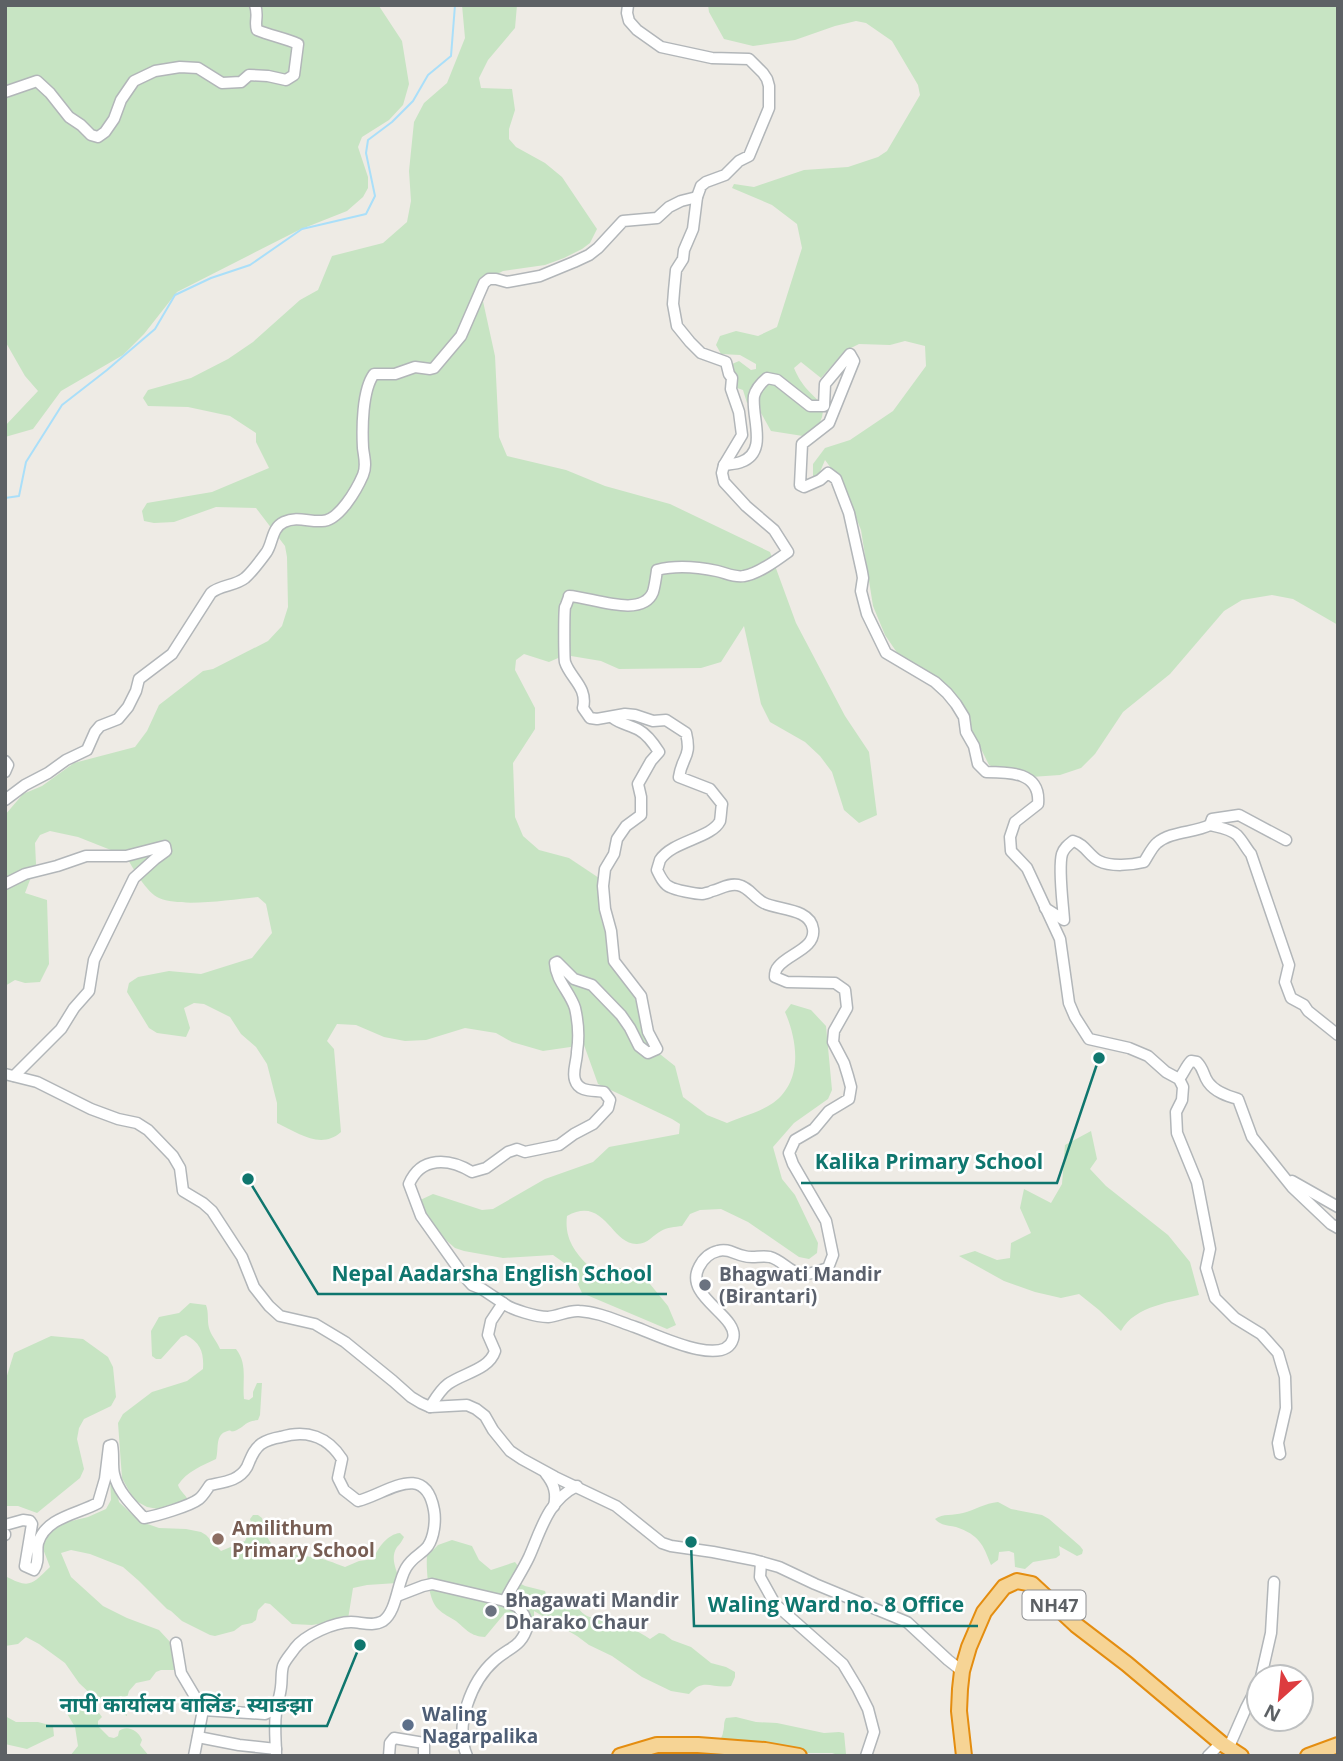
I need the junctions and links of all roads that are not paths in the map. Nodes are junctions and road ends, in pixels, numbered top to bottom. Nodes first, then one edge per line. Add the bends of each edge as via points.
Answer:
1 (255, 5) edge
2 (628, 5) edge
3 (5, 92) edge
4 (697, 197) junction
5 (724, 465) junction
6 (613, 718) junction
7 (5, 761) edge
8 (5, 772) edge
9 (5, 800) edge
10 (1210, 825) junction
11 (1286, 840) dead end
12 (5, 884) edge
13 (1045, 908) junction
14 (1338, 1035) edge
15 (10, 1075) edge
16 (1179, 1079) junction
17 (1285, 1177) junction
18 (1338, 1207) edge
19 (1338, 1228) edge
20 (503, 1303) junction
21 (430, 1407) junction
22 (1280, 1454) dead end
23 (544, 1471) junction
24 (577, 1486) junction
25 (554, 1506) junction
26 (5, 1525) edge
27 (761, 1562) junction
28 (1274, 1582) dead end
29 (397, 1596) junction
30 (505, 1601) junction
31 (176, 1643) dead end
32 (1264, 1663) edge
33 (962, 1671) junction
34 (1245, 1708) edge
35 (276, 1709) junction
36 (203, 1710) junction
37 (198, 1737) junction
38 (1338, 1745) edge
39 (1230, 1749) edge
40 (276, 1753) edge
41 (769, 1753) edge
42 (1317, 1754) edge
43 (194, 1756) edge
44 (389, 1756) edge
45 (424, 1756) edge
46 (467, 1756) edge
47 (620, 1756) edge
48 (799, 1756) edge
49 (866, 1756) edge
50 (964, 1756) edge
51 (1208, 1756) edge

1 - 3 street via 257,30 298,44 294,75 286,80 249,75 241,82 222,83 198,68 155,71 134,81 114,119 98,136 69,117 37,81
2 - 4 street via 629,21 660,47 712,58 749,59 767,79 769,108 749,156 725,175 706,182
4 - 5 street via 693,229 676,270 673,304 677,326 701,352 726,362 732,378 742,435
4 - 9 street via 669,207 657,218 624,221 589,255 548,273 507,282 489,279 461,336 434,368 373,374 365,404 365,472 336,515 323,522 298,518 283,522 268,551 244,579 214,589 172,654 139,679 118,719 100,726 87,750
5 - 6 street via 722,474 728,488 774,530 788,552 744,576 678,566 657,570 652,593 644,602 627,606 569,596 564,660 577,679 590,718
5 - 13 street via 752,454 758,438 754,395 759,384 767,378 777,380 810,406 824,406 825,384 850,354 854,361 829,423 802,444 800,485 828,473 836,479 849,513 867,614 886,653 947,693 964,717 978,764 986,772 1018,774 1032,781 1038,804 1015,822 1011,851 1027,868
6 - 20 street via 641,731 659,752 638,784 641,815 617,839 603,886 614,961 641,996 657,1049 648,1053 639,1046 621,1015 592,985 574,979 556,962 557,976 575,1007 575,1080 580,1087 604,1092 610,1100 608,1108 593,1124 559,1144 525,1152 517,1149 472,1172 444,1162 428,1163 413,1174 409,1184 421,1216 463,1275
6 - 20 street via 625,714 666,720 686,733 689,746 679,777 710,789 722,804 719,822 708,833 660,860 657,870 664,883 702,894 740,885 760,902 803,915 813,929 810,942 777,967 775,977 787,982 835,983 845,990 847,1008 833,1042 848,1076 849,1100 795,1140 789,1153 826,1221 833,1255 828,1268 802,1274 771,1257 745,1257 722,1250 705,1258 696,1272 698,1287 733,1332 730,1344 717,1350 694,1349 592,1312 546,1317
7 - 8 street via 9,765
10 - 11 street via 1212,819 1239,815
10 - 13 street via 1156,843 1144,862 1131,865 1099,861 1073,841 1062,853 1064,920
10 - 14 street via 1237,834 1251,854 1289,965 1285,982 1291,998
12 - 15 street via 86,856 126,856 166,846 166,851 134,878 94,960 89,991 61,1029
13 - 16 street via 1060,939 1069,1003 1089,1039 1149,1056
15 - 21 street via 148,1130 180,1168 183,1191 212,1211 269,1306 280,1316 315,1324 345,1342 411,1397
16 - 17 street via 1191,1061 1197,1062 1218,1092 1238,1099 1252,1137
16 - 22 street via 1183,1087 1176,1112 1177,1133 1197,1182 1210,1249 1206,1268 1215,1298 1278,1353 1285,1377
17 - 18 street
17 - 19 street
20 - 21 street via 488,1335 494,1356 449,1383
21 - 23 street via 467,1405 476,1409 510,1451
23 - 24 street
23 - 25 street via 555,1492
24 - 25 street
24 - 27 street via 617,1506 662,1543
25 - 30 street
26 - 29 street via 23,1520 32,1524 25,1566 34,1570 43,1534 62,1518 98,1503 108,1446 112,1445 118,1487 144,1518 199,1499 210,1485 234,1480 262,1444 307,1433 334,1447 342,1459 338,1478 358,1501 412,1483 429,1492 434,1511 432,1537 403,1572
27 - 33 street via 907,1622
27 - 49 street via 760,1577 775,1604 843,1664 858,1689 874,1732
28 - 32 street
29 - 30 street via 432,1584
29 - 35 street via 389,1614 378,1623 332,1625 299,1642 284,1664
30 - 46 street via 518,1607 528,1625 523,1640 485,1671 474,1689 463,1715 462,1741
31 - 36 street via 181,1674
33 - 39 highway, NH47 via 984,1612 1003,1587 1017,1581 1032,1584
33 - 50 highway, NH47 via 959,1711
34 - 39 street
35 - 36 street via 265,1714
35 - 40 street
36 - 37 street
37 - 40 street
37 - 43 street
38 - 42 highway
39 - 51 street
41 - 47 highway via 657,1745
41 - 48 highway
44 - 45 street via 394,1738 424,1743

